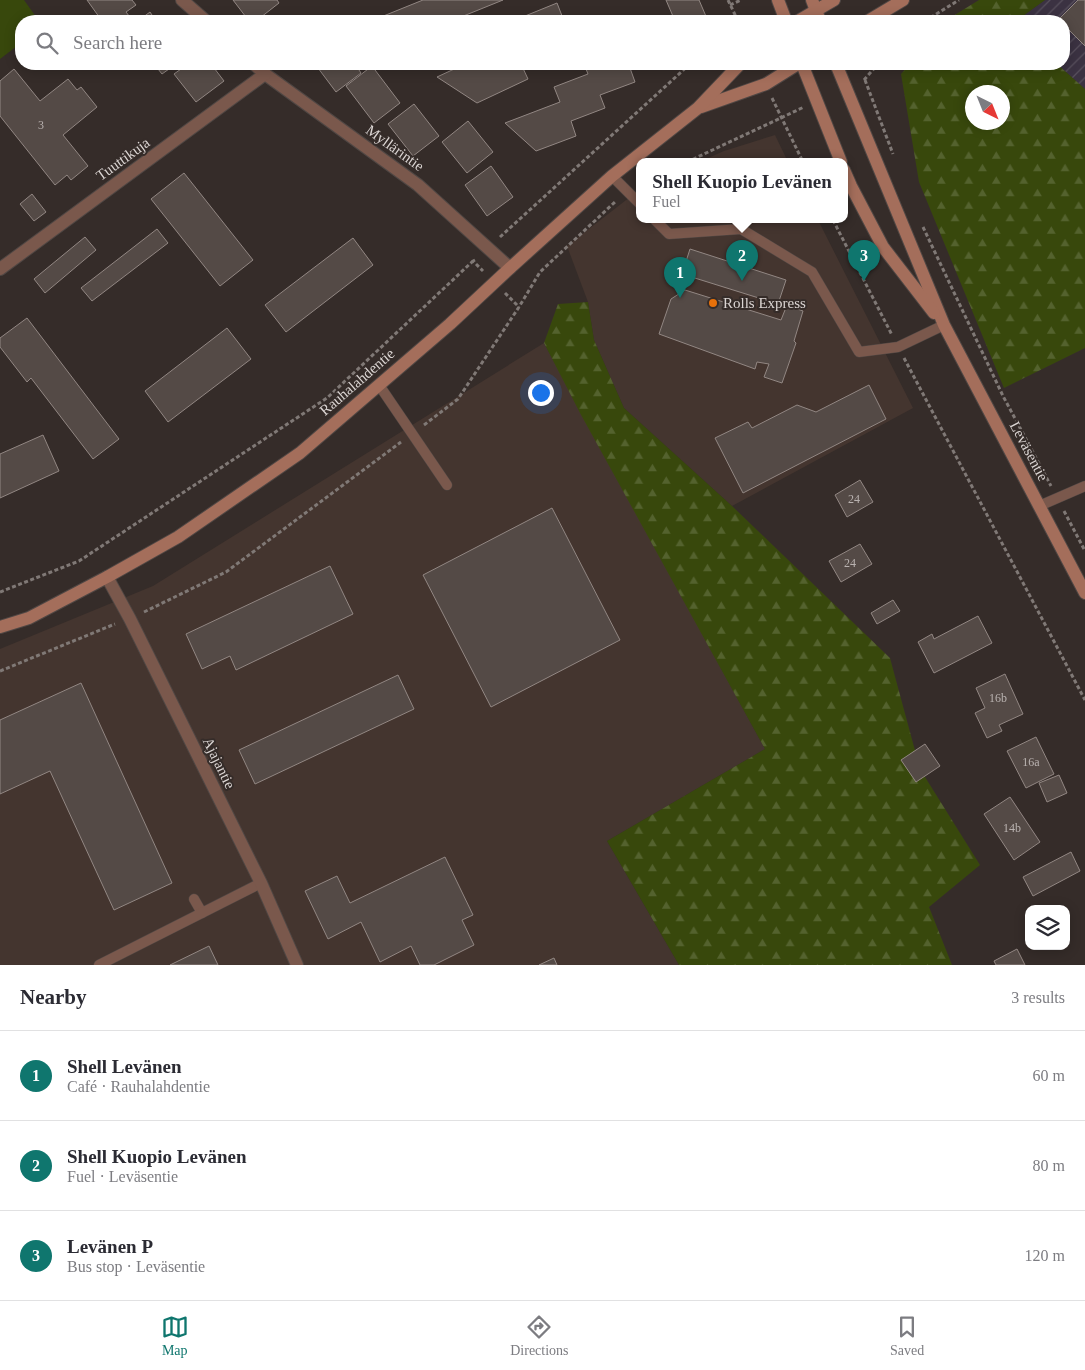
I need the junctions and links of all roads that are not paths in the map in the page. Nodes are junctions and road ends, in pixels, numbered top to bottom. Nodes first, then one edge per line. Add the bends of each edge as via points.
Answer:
1 (182, 0) edge
2 (778, 0) edge
3 (834, 0) edge
4 (904, 0) edge
5 (816, 10) edge
6 (199, 15) edge
7 (784, 15) edge
8 (878, 15) edge
9 (261, 70) edge
10 (734, 70) edge
11 (788, 70) edge
12 (804, 70) edge
13 (838, 70) edge
14 (265, 74) junction
15 (698, 108) junction
16 (839, 158) edge
17 (612, 176) junction
18 (848, 179) edge
19 (636, 200) edge
20 (658, 223) edge
21 (510, 268) junction
22 (0, 269) edge
23 (944, 324) junction
24 (379, 385) junction
25 (447, 485) dead end
26 (1085, 486) edge
27 (1039, 506) junction
28 (107, 577) junction
29 (1085, 593) edge
30 (0, 627) edge
31 (261, 884) junction
32 (194, 899) dead end
33 (202, 913) junction
34 (99, 965) edge
35 (297, 965) edge

1 - 6 street
2 - 7 main road
3 - 5 main road
4 - 8 main road
9 - 14 street, Myllärintie
10 - 15 main road, Rauhalahdentie
11 - 15 main road, Rauhalahdentie via 766,84
12 - 16 main road
13 - 23 main road, Leväsentie
14 - 21 street, Myllärintie via 418,185
14 - 22 street, Tuuttikuja
15 - 17 main road, Rauhalahdentie
17 - 19 lane
17 - 21 main road, Rauhalahdentie
18 - 23 main road, Leväsentie via 883,247
20 - 23 lane via 670,234 741,229 812,272 859,352 898,347
21 - 24 main road, Rauhalahdentie
23 - 27 main road, Leväsentie
24 - 25 lane
24 - 28 main road, Rauhalahdentie via 300,453 178,536
26 - 27 lane
27 - 29 main road, Leväsentie
28 - 30 main road, Rauhalahdentie via 29,618
28 - 31 street, Ajajantie
31 - 33 lane
31 - 35 street, Ajajantie
32 - 33 lane
33 - 34 lane

